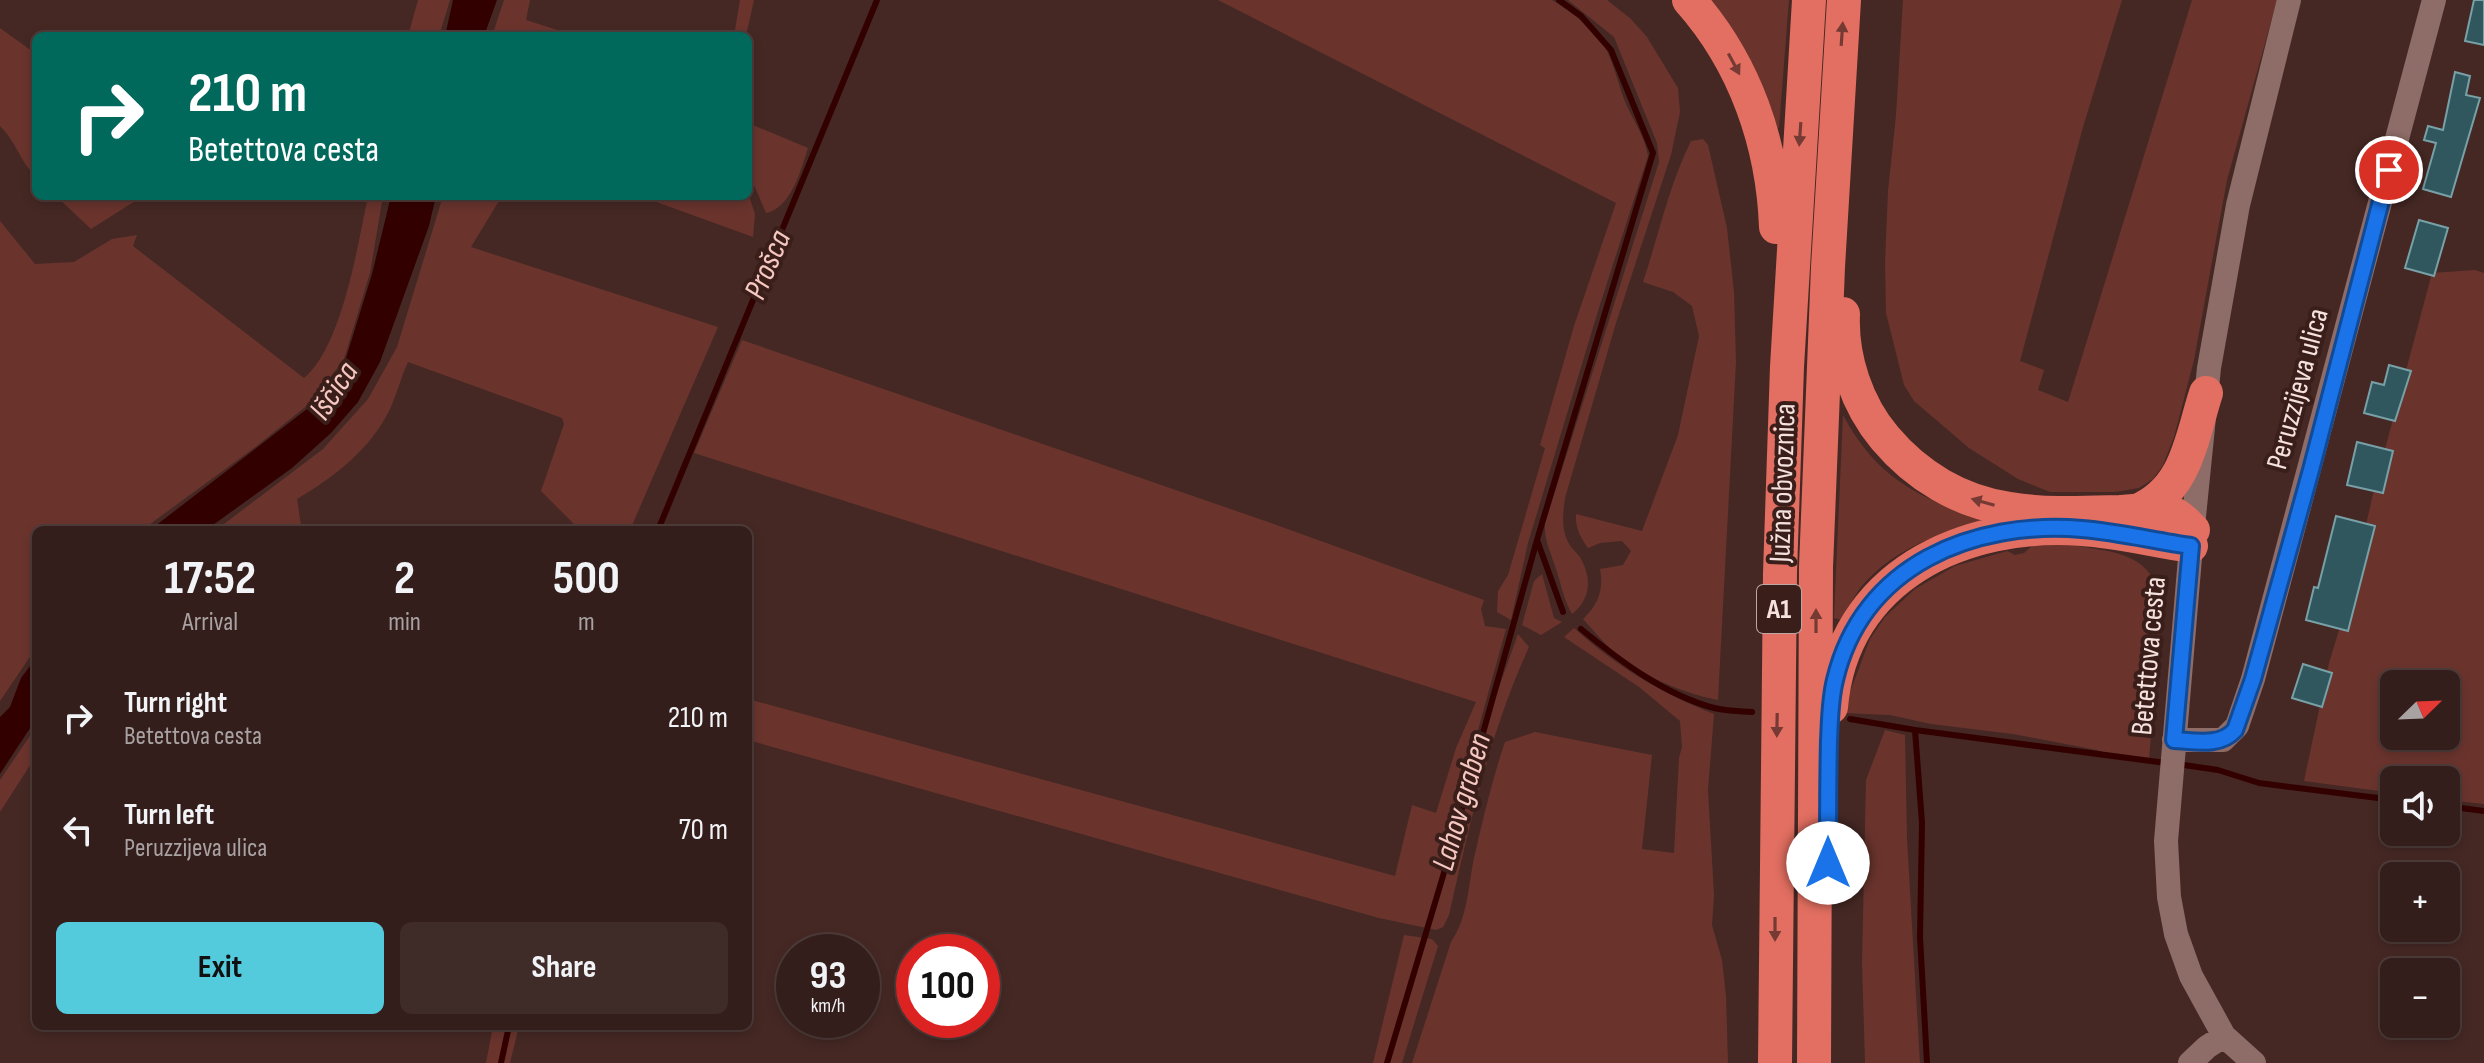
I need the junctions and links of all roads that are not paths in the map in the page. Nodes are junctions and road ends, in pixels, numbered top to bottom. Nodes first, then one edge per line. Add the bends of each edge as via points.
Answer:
1 (1689, 0) edge
2 (1809, 0) edge
3 (1844, 0) edge
4 (2289, 0) edge
5 (2434, 0) edge
6 (1833, 167) junction
7 (1787, 367) junction
8 (2206, 393) junction
9 (2137, 511) junction
10 (2192, 538) junction
11 (2173, 756) junction
12 (2224, 1036) junction
13 (1775, 1063) edge
14 (1814, 1063) edge
15 (1826, 1063) edge
16 (2190, 1063) edge
17 (2254, 1063) edge

1 -> 7 highway via 1742,79 1761,131 1775,208 1773,319
2 -> 7 highway, Južna obvoznica / A1
6 -> 3 highway, Južna obvoznica / A1
4 - 8 street, Betettova cesta via 2238,205
5 - 11 street, Peruzzijeva ulica via 2237,726 2230,736
9 -> 6 highway via 2051,513 1976,501 1928,478 1891,445 1861,401 1844,346 1846,241
14 -> 6 highway, Južna obvoznica / A1 via 1816,567
7 -> 13 highway, Južna obvoznica / A1
8 - 9 highway via 2176,482
8 - 10 street, Betettova cesta
9 - 10 highway via 2174,514
10 - 11 street, Betettova cesta
10 - 15 highway via 2081,529 1981,538 1920,561 1891,583 1861,618 1839,664 1830,713
11 - 12 street, Betettova cesta via 2166,841 2171,910 2191,976
12 - 16 street
12 - 17 street, Betettova cesta

